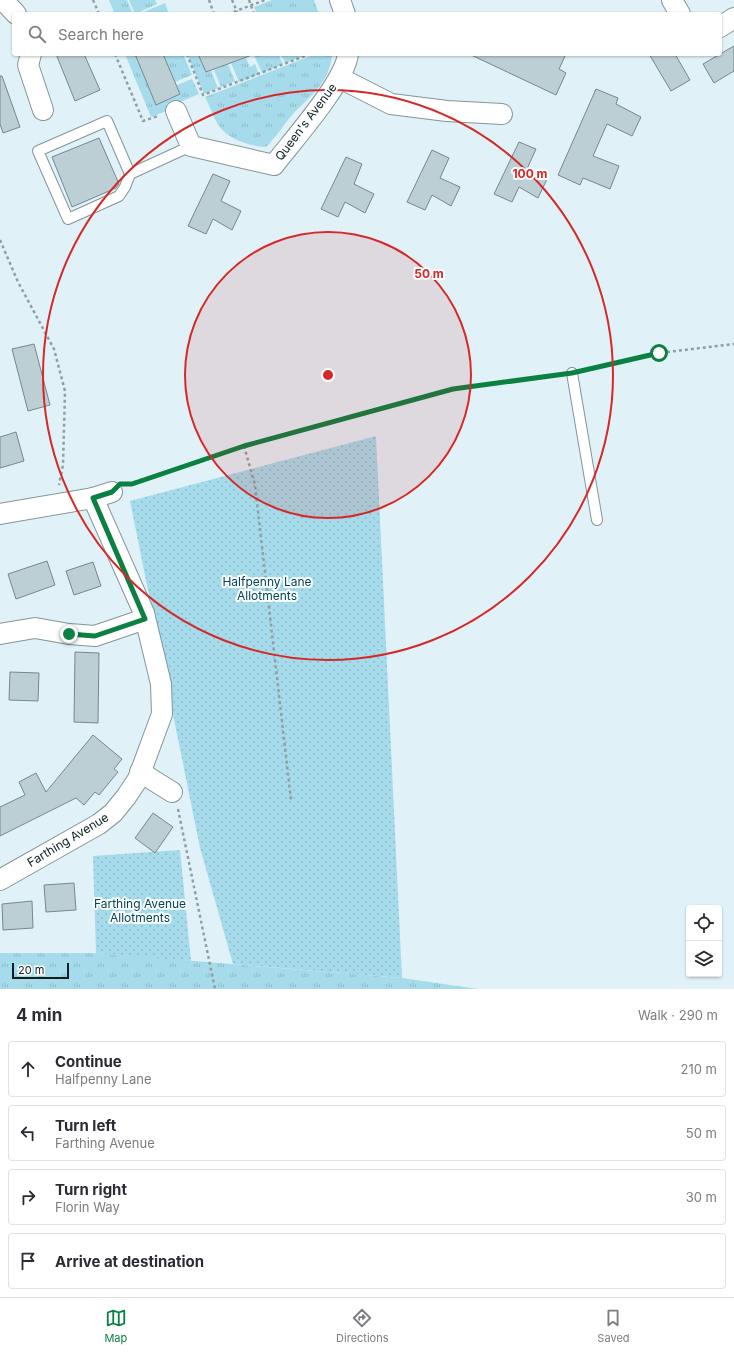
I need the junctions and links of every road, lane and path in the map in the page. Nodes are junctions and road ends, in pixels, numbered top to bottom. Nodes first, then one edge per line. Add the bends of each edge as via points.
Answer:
1 (3, 0) edge
2 (93, 0) edge
3 (209, 0) edge
4 (232, 0) edge
5 (249, 0) edge
6 (265, 0) edge
7 (340, 0) edge
8 (672, 0) edge
9 (251, 5) junction
10 (14, 12) edge
11 (98, 12) edge
12 (213, 12) edge
13 (237, 12) edge
14 (253, 12) edge
15 (344, 12) edge
16 (679, 12) edge
17 (734, 18) edge
18 (722, 26) edge
19 (30, 56) edge
20 (116, 56) edge
21 (188, 56) edge
22 (305, 56) edge
23 (348, 56) edge
24 (340, 78) junction
25 (43, 110) dead end
26 (176, 111) joint
27 (502, 114) dead end
28 (191, 146) junction
29 (130, 174) junction
30 (0, 240) edge
31 (734, 344) edge
32 (572, 373) junction
33 (244, 446) junction
34 (112, 492) joint
35 (93, 498) junction
36 (54, 505) junction
37 (0, 514) edge
38 (597, 520) dead end
39 (145, 619) junction
40 (0, 634) edge
41 (140, 772) junction
42 (172, 792) joint
43 (291, 800) dead end
44 (0, 880) edge
45 (214, 989) edge

1 - 10 street
2 - 11 path
3 - 12 path
4 - 13 path
5 - 9 path
6 - 9 path
7 - 15 street
8 - 16 street
9 - 13 path
9 - 14 path
17 - 18 street
19 - 25 street via 28,65
20 - 26 path via 143,121
21 - 22 path via 203,95
23 - 24 street, Queen's Avenue
24 - 27 street via 391,104
24 - 28 street, Queen's Avenue via 274,165
26 - 28 street
28 - 29 lane
29 - 29 lane via 119,196 68,219 38,152 107,121
30 - 36 path via 18,282 54,349 65,391 63,466
31 - 32 path via 659,353
32 - 33 path via 453,389
32 - 38 lane
33 - 34 path via 132,484 120,484
33 - 43 path via 256,485
34 - 35 street
35 - 36 street
35 - 39 street, Farthing Avenue
36 - 37 street
39 - 40 street via 95,636 35,628
39 - 41 street, Farthing Avenue via 161,684 162,714
41 - 42 street
41 - 44 street, Farthing Avenue via 126,797 113,813 99,824
42 - 45 path via 175,795

